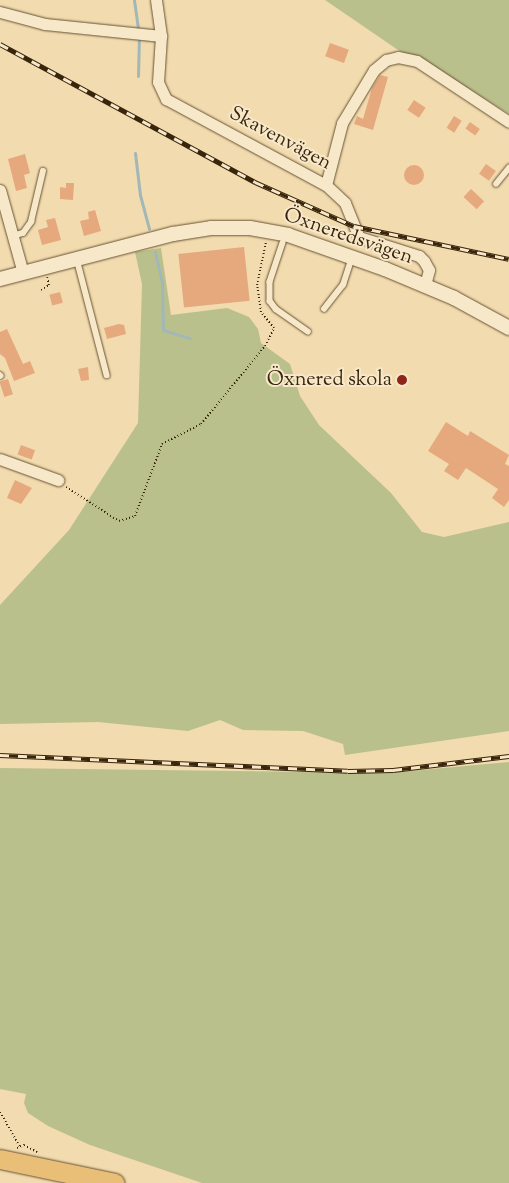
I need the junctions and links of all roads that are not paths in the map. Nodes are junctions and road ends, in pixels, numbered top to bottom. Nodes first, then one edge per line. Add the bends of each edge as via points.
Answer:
1 (156, 0) edge
2 (0, 12) edge
3 (156, 35) junction
4 (509, 122) edge
5 (508, 170) edge
6 (43, 171) dead end
7 (496, 184) dead end
8 (326, 185) junction
9 (0, 190) edge
10 (0, 215) edge
11 (9, 223) junction
12 (13, 236) junction
13 (283, 243) road end
14 (352, 257) junction
15 (77, 258) junction
16 (23, 273) junction
17 (0, 279) edge
18 (425, 285) junction
19 (324, 309) dead end
20 (509, 328) edge
21 (308, 331) dead end
22 (107, 375) dead end
23 (0, 459) edge
24 (58, 480) road end
25 (0, 1158) edge
26 (0, 1168) edge
27 (75, 1183) edge
28 (115, 1183) edge

1 - 3 street, Skavenvägen
2 - 3 street via 45,24
3 - 8 street, Skavenvägen via 158,82 166,99
4 - 8 street via 417,61 398,57 386,60 374,70 342,123
5 - 7 lane
6 - 12 lane via 31,222 23,233
8 - 18 street, Skavenvägen via 345,203 359,237 418,256 424,261 429,270
9 - 11 street
10 - 11 street
11 - 12 street
12 - 16 street
13 - 21 lane via 270,282 270,301 276,309
14 - 15 street, Öxneredsvägen via 288,235 232,228 173,234
14 - 18 street, Öxneredsvägen
14 - 19 lane via 344,285
15 - 16 street, Öxneredsvägen
15 - 22 lane
16 - 17 street, Öxneredsvägen
18 - 20 street, Öxneredsvägen
23 - 24 street
25 - 28 highway
26 - 27 highway

